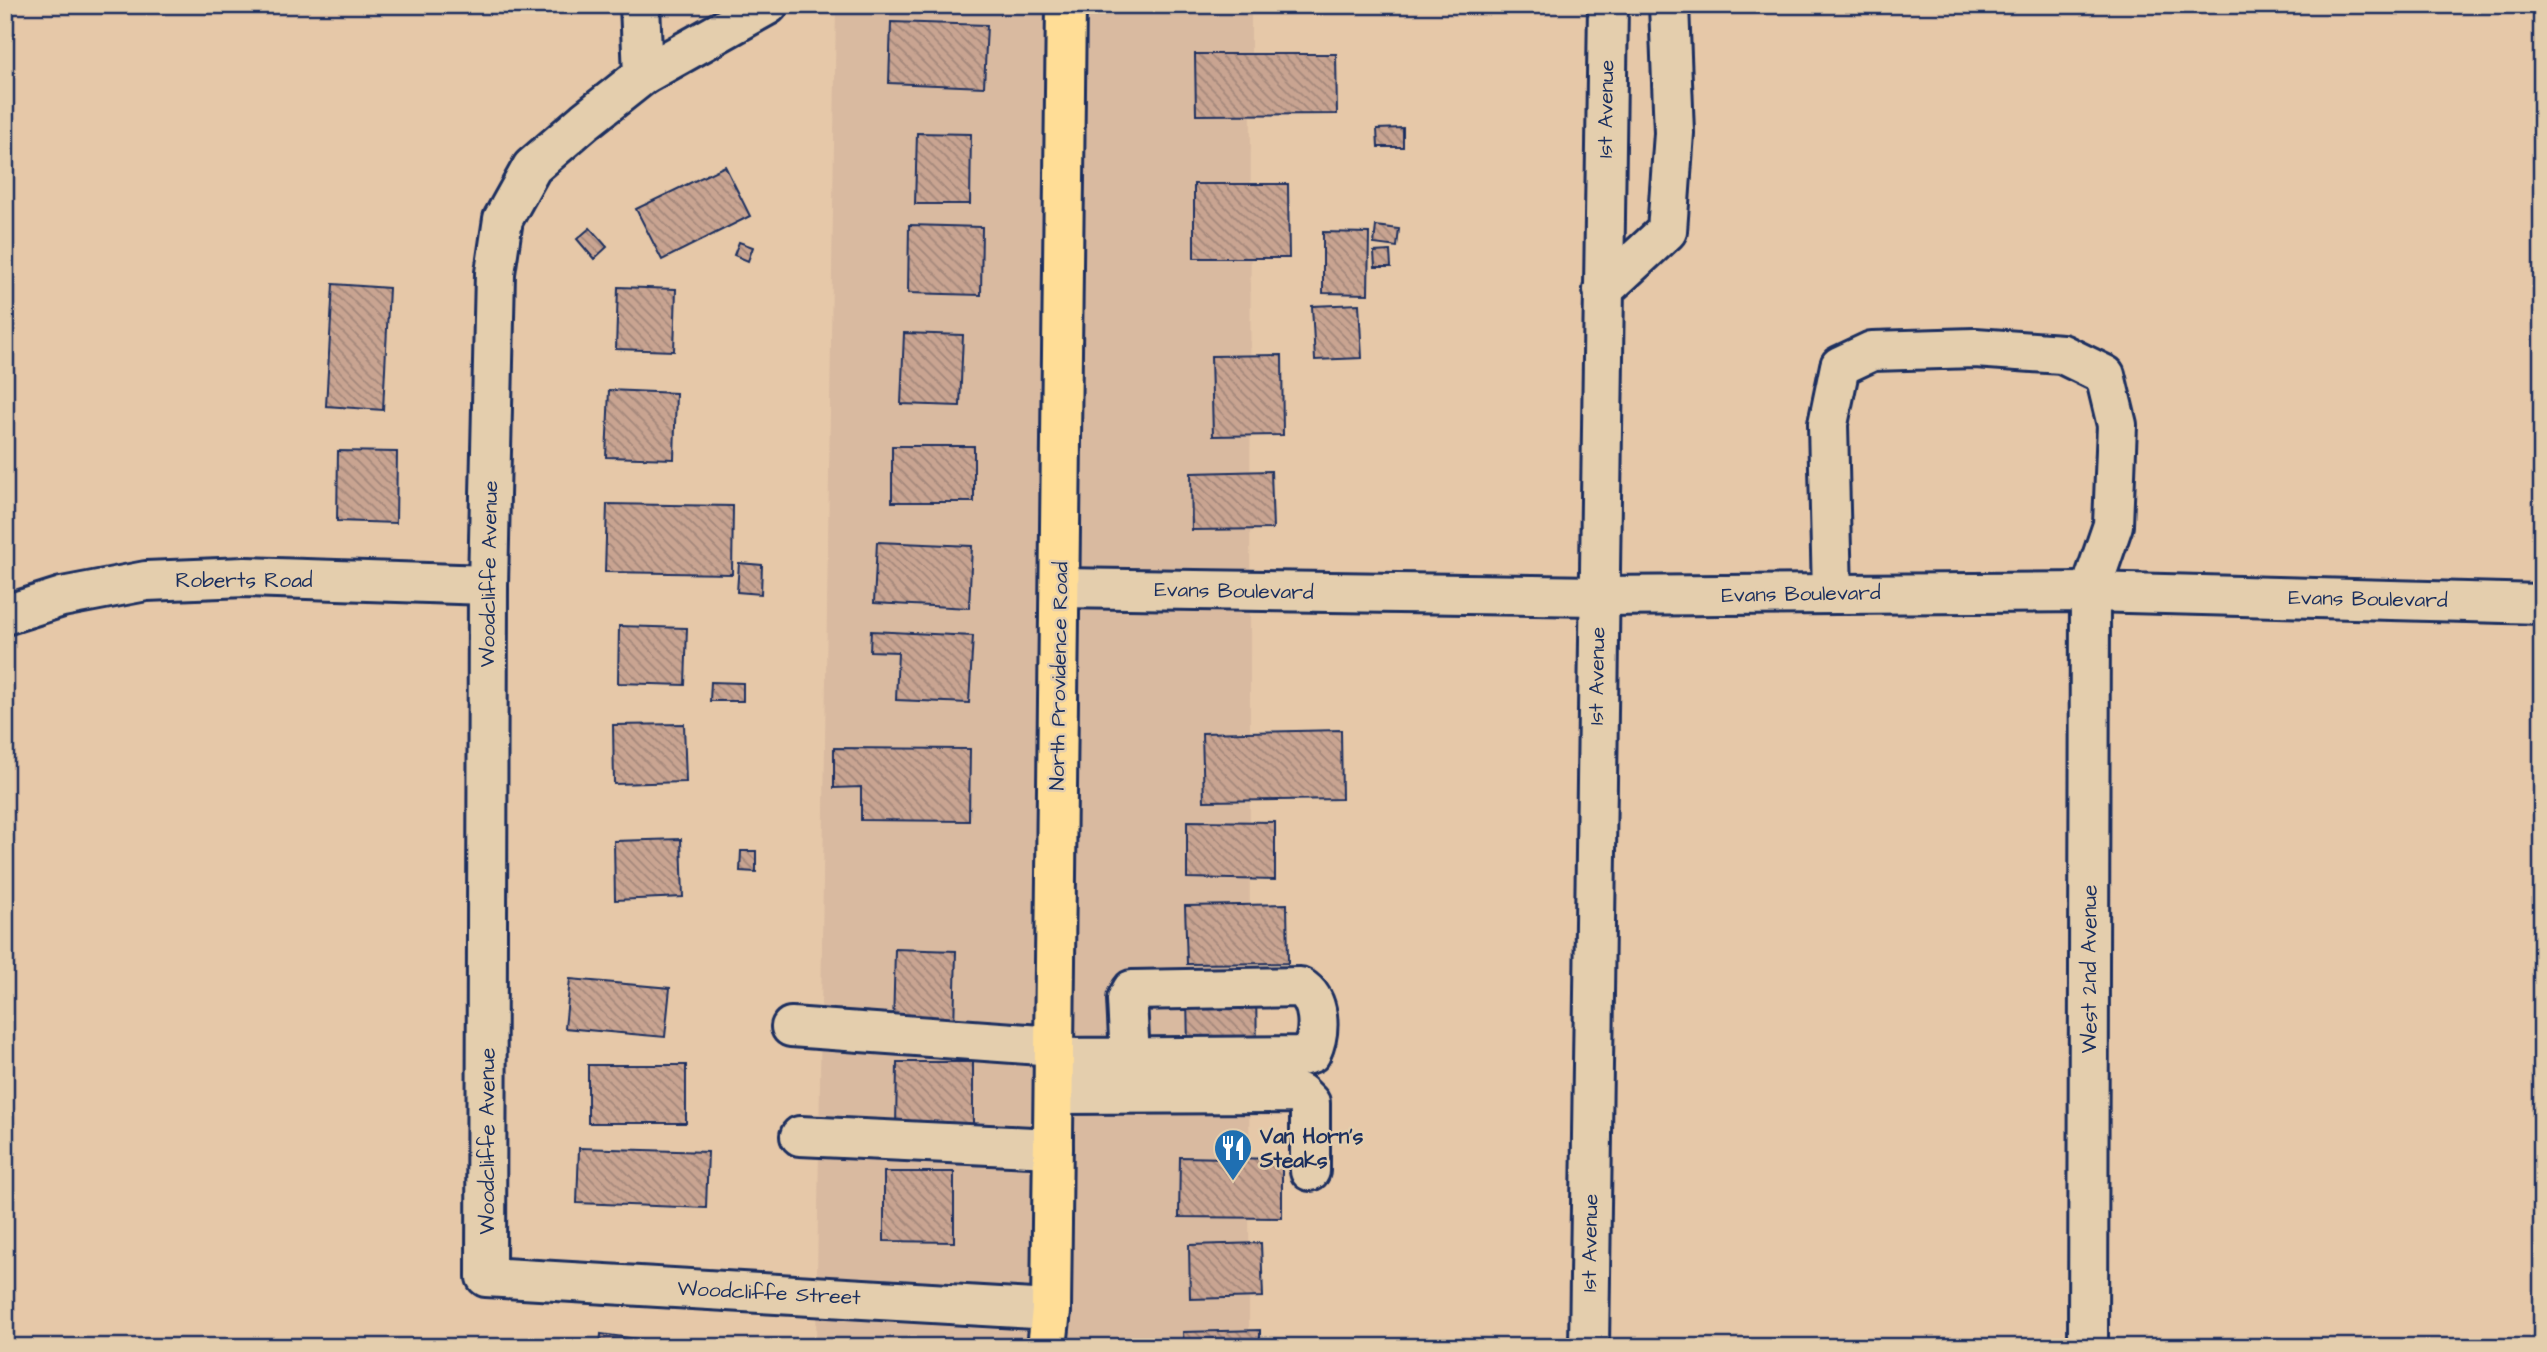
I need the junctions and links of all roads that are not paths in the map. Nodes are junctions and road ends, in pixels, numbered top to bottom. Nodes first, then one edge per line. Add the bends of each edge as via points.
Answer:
1 (640, 5) edge
2 (768, 5) edge
3 (1066, 5) edge
4 (1608, 5) edge
5 (1669, 5) edge
6 (643, 75) junction
7 (1603, 290) junction
8 (488, 585) junction
9 (1060, 588) junction
10 (2090, 592) junction
11 (1832, 594) junction
12 (1598, 596) junction
13 (2542, 604) edge
14 (5, 615) edge
15 (791, 1027) dead end
16 (1130, 1058) junction
17 (1054, 1066) junction
18 (800, 1136) dead end
19 (1053, 1148) junction
20 (1310, 1171) dead end
21 (486, 1277) joint
22 (1049, 1328) edge
23 (1589, 1347) edge
24 (2088, 1347) edge

1 - 6 street
2 - 6 street, Woodcliffe Avenue
3 - 9 main road, North Providence Road
4 - 7 street, 1st Avenue
5 - 7 street via 1674,133 1667,231
6 - 8 street, Woodcliffe Avenue via 532,167 503,219 495,273
7 - 12 street, 1st Avenue
8 - 14 street, Roberts Road via 245,577 146,581 62,597
8 - 21 street, Woodcliffe Avenue
9 - 12 street, Evans Boulevard
9 - 17 main road, North Providence Road
10 - 11 street, Evans Boulevard
10 - 11 street, West 2nd Avenue via 2113,525 2117,425 2105,375 2062,354 1976,348 1872,351 1840,366 1828,424
10 - 13 street, Evans Boulevard
10 - 24 street, West 2nd Avenue
11 - 12 street, Evans Boulevard
12 - 23 street, 1st Avenue
15 - 17 street
16 - 16 street via 1301,1056 1311,1052 1317,1041 1315,1001 1300,986 1132,990 1127,999
16 - 17 street
17 - 19 main road, North Providence Road
17 - 20 street via 1300,1093 1310,1103
18 - 19 street
19 - 22 main road, North Providence Road
21 - 22 street, Woodcliffe Street

